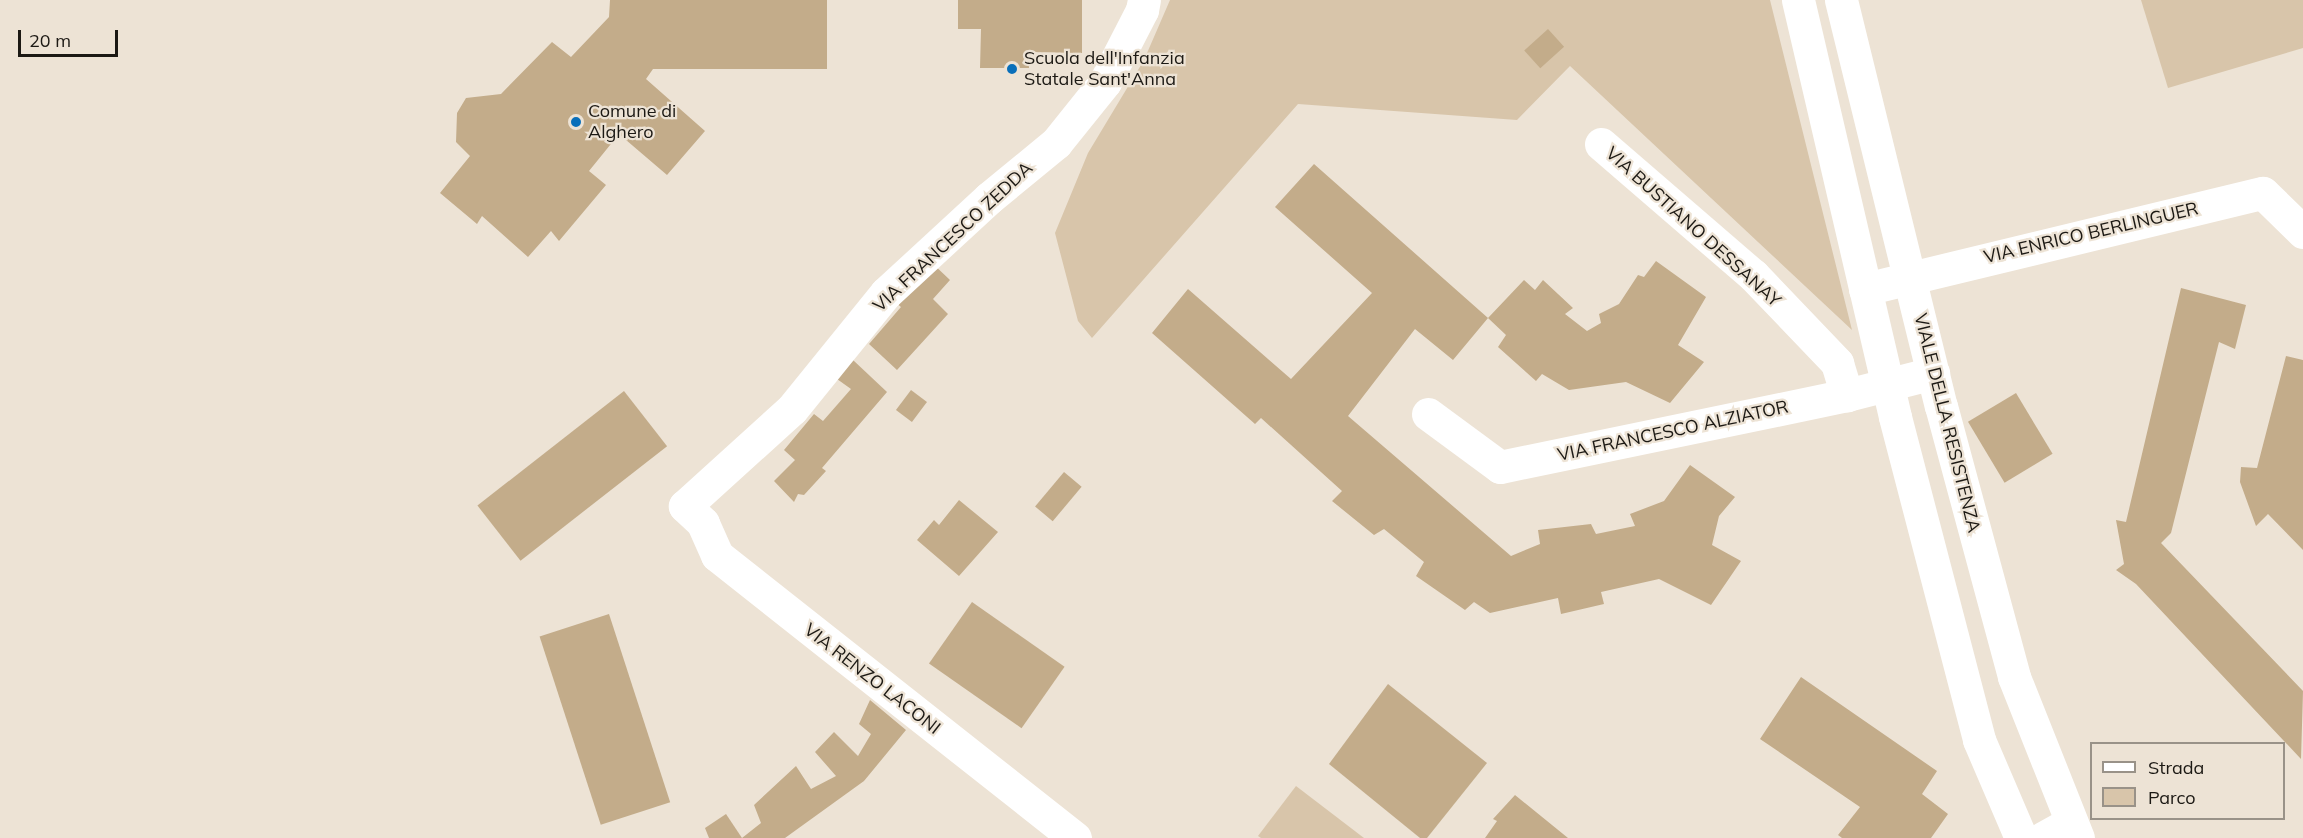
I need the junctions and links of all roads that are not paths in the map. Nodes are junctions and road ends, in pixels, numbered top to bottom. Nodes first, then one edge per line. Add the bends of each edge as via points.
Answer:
1 (1144, 0) edge
2 (1798, 0) edge
3 (1841, 0) edge
4 (1601, 144) dead end
5 (2303, 232) edge
6 (1910, 275) junction
7 (1865, 289) junction
8 (1933, 373) junction
9 (1888, 386) junction
10 (1847, 395) junction
11 (1428, 414) dead end
12 (685, 506) joint
13 (2063, 833) edge
14 (1075, 838) edge
15 (2021, 838) edge

1 - 12 street, VIA FRANCESCO ZEDDA via 1105,82 1056,143 989,198 886,293 792,409
2 - 7 street
3 - 6 street, VIALE DELLA RESISTENZA
4 - 10 street, VIA BUSTIANO DESSANAY via 1753,275 1837,363
5 - 6 street, VIA ENRICO BERLINGUER via 2263,193
6 - 7 street, VIA ENRICO BERLINGUER
6 - 8 street, VIALE DELLA RESISTENZA
7 - 9 street
8 - 9 street, VIA FRANCESCO ALZIATOR
8 - 13 street, VIALE DELLA RESISTENZA via 2014,677
9 - 10 street, VIA FRANCESCO ALZIATOR
9 - 15 street via 1979,740
10 - 11 street, VIA FRANCESCO ALZIATOR via 1500,467
12 - 14 street, VIA RENZO LACONI via 703,523 717,555

